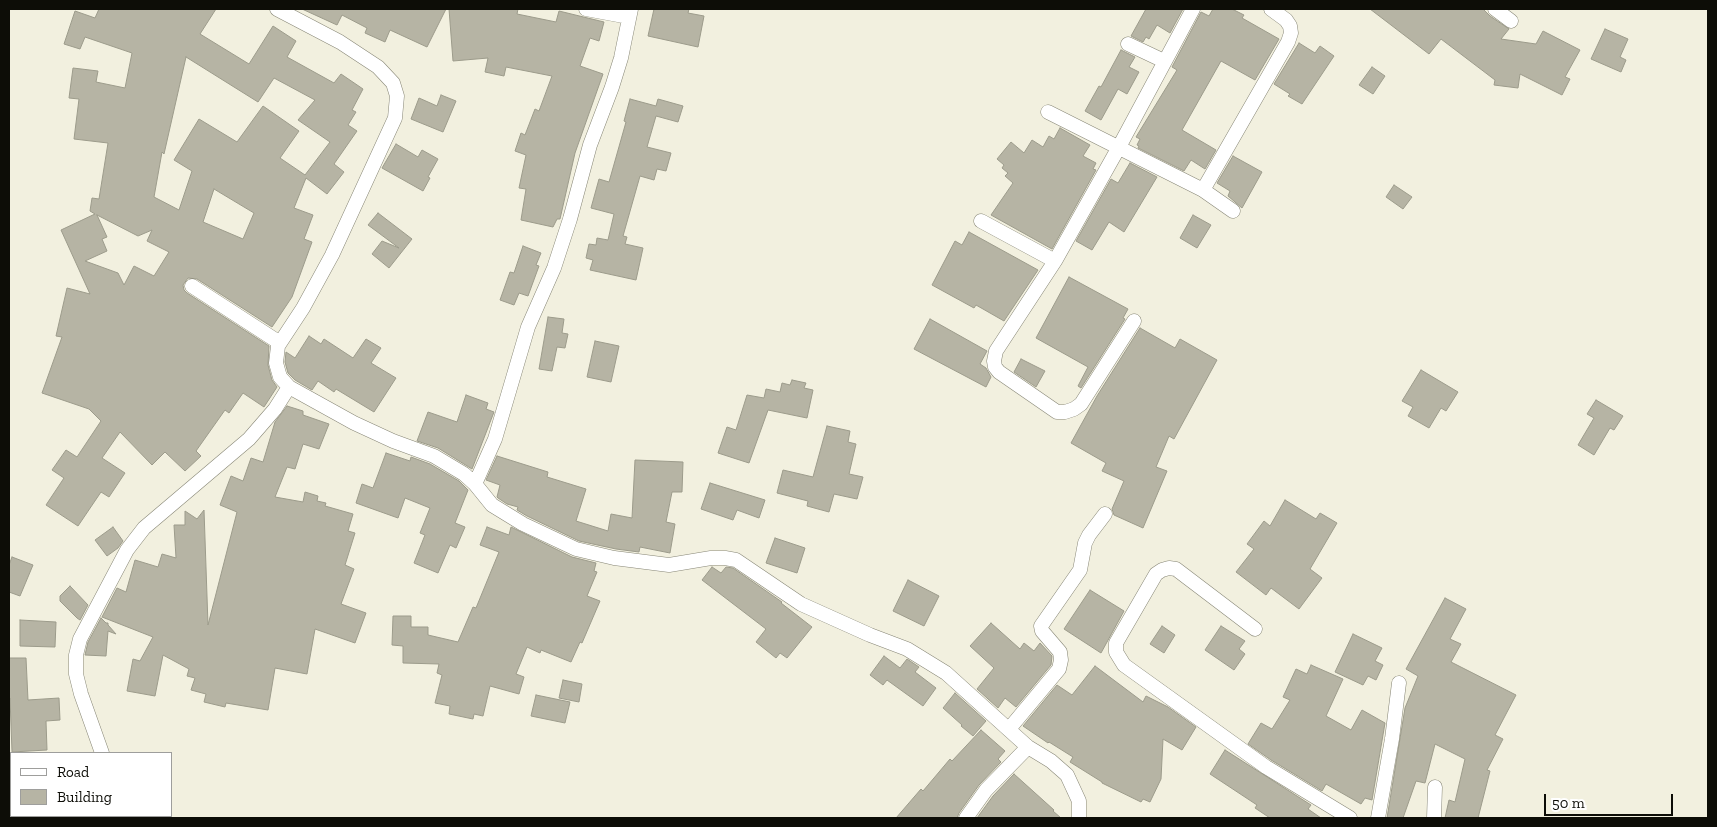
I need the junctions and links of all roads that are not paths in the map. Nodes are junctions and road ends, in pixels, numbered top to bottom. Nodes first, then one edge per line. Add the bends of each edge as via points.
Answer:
1 (277, 9) edge
2 (586, 9) edge
3 (1193, 9) edge
4 (1271, 9) edge
5 (1495, 9) edge
6 (630, 13) edge
7 (1511, 21) dead end
8 (1128, 44) dead end
9 (1164, 61) junction
10 (1048, 112) dead end
11 (1119, 146) junction
12 (1203, 190) junction
13 (1233, 211) dead end
14 (981, 221) dead end
15 (1055, 261) junction
16 (192, 286) dead end
17 (1134, 321) dead end
18 (280, 343) junction
19 (290, 386) junction
20 (475, 484) junction
21 (1105, 514) dead end
22 (1255, 628) dead end
23 (1400, 683) dead end
24 (1009, 729) junction
25 (1028, 747) junction
26 (102, 752) edge
27 (1435, 787) dead end
28 (966, 818) edge
29 (1079, 818) edge
30 (1350, 818) edge
31 (1378, 818) edge
32 (1434, 818) edge

1 - 18 street via 372,62 393,83 397,96 395,118 332,255
2 - 6 street
3 - 9 street
4 - 12 street via 1290,26 1288,42
5 - 7 street
6 - 20 street via 621,58 590,145 554,268 528,327 495,439
8 - 9 street
9 - 11 street
10 - 11 street
11 - 12 street
11 - 15 street
12 - 13 street
14 - 15 street
15 - 17 street via 996,352 994,361 999,372 1057,412 1074,409 1081,404
16 - 18 street
18 - 19 street via 276,363 280,376
19 - 20 street via 354,423 434,456
19 - 26 street via 249,439 144,528 126,550 80,638 76,674
20 - 24 street via 492,505 576,549 669,565 711,558 736,560 801,604 922,658 946,673
21 - 24 street via 1085,543 1080,570 1041,626 1060,652 1059,669
22 - 30 street via 1169,568 1156,574 1116,643 1116,652 1124,666 1266,767
23 - 31 street
24 - 25 street
25 - 28 street via 986,790
25 - 29 street via 1067,775 1080,801
27 - 32 street

